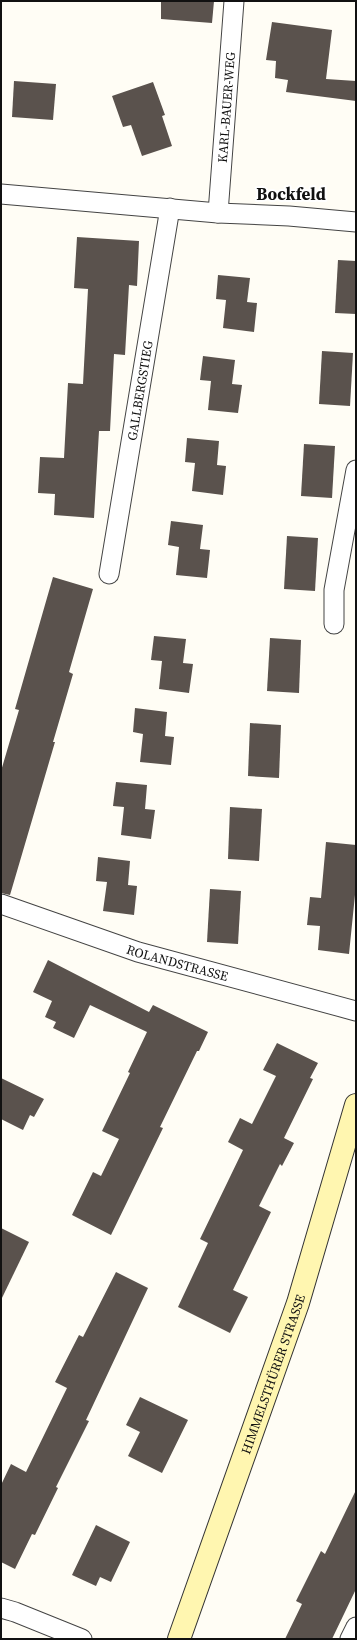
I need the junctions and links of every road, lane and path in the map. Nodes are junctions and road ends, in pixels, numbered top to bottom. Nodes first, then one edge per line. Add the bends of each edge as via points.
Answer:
1 (234, 1) edge
2 (1, 194) edge
3 (170, 208) junction
4 (218, 213) junction
5 (356, 222) edge
6 (356, 470) edge
7 (109, 574) dead end
8 (334, 624) dead end
9 (1, 904) edge
10 (356, 1011) edge
11 (356, 1105) edge
12 (1, 1608) edge
13 (356, 1627) edge
14 (82, 1639) edge
15 (178, 1639) edge
16 (350, 1639) edge

1 - 4 street, KARL-BAUER-WEG
2 - 3 street
3 - 4 street
3 - 7 street, GALLBERGSTIEG
4 - 5 street
6 - 8 street via 334,590
9 - 10 street, ROLANDSTRASSE via 138,952
11 - 15 street, HIMMELSTHÜRER STRASSE via 298,1303
12 - 14 street
13 - 16 street

